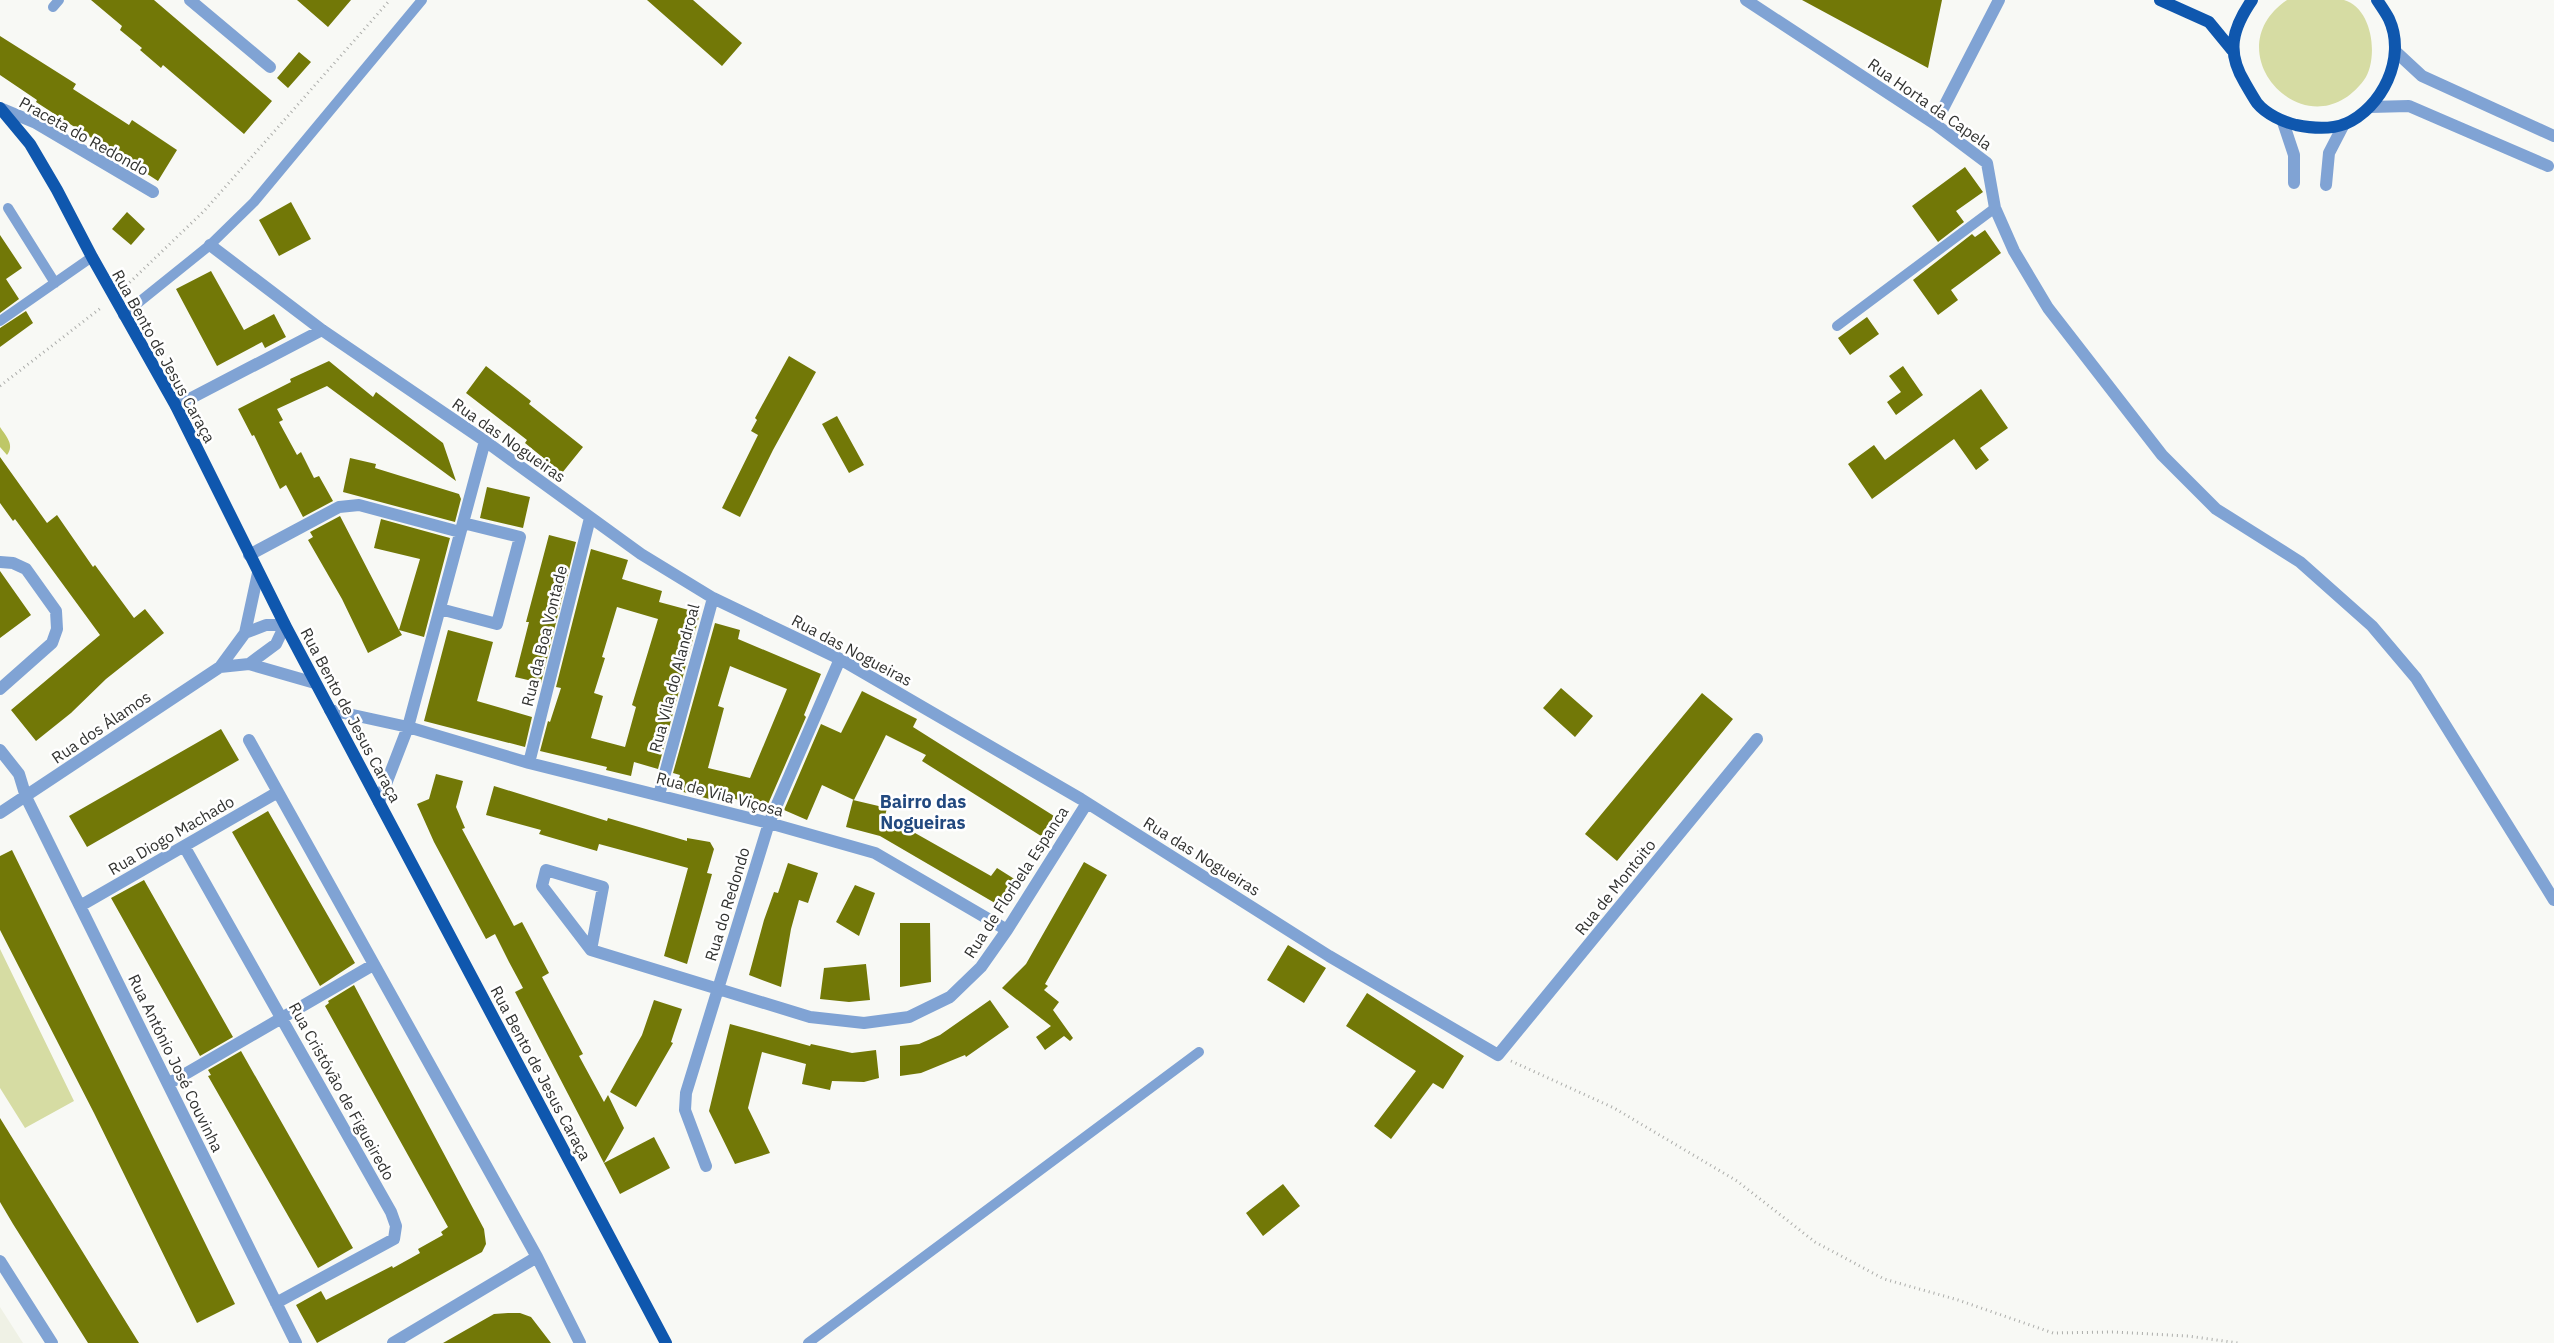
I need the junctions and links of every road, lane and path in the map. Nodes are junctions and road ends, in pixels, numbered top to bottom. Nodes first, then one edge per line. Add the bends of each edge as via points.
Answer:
1 (190, 0) edge
2 (390, 0) edge
3 (422, 0) edge
4 (1746, 0) edge
5 (1999, 0) edge
6 (2160, 0) edge
7 (2252, 0) edge
8 (2377, 0) edge
9 (2232, 50) junction
10 (2395, 51) junction
11 (270, 67) dead end
12 (2370, 107) junction
13 (0, 108) edge
14 (2283, 122) junction
15 (1935, 124) junction
16 (2344, 124) junction
17 (2554, 136) edge
18 (2548, 166) dead end
19 (2294, 183) dead end
20 (2326, 185) dead end
21 (153, 192) dead end
22 (8, 208) dead end
23 (1995, 208) junction
24 (210, 245) junction
25 (92, 257) junction
26 (56, 283) junction
27 (126, 286) dead end
28 (104, 305) dead end
29 (123, 315) junction
30 (0, 321) edge
31 (1837, 326) dead end
32 (322, 330) junction
33 (0, 386) edge
34 (176, 406) junction
35 (485, 441) junction
36 (590, 518) junction
37 (462, 527) junction
38 (249, 555) junction
39 (0, 562) edge
40 (258, 573) junction
41 (713, 598) junction
42 (440, 609) junction
43 (285, 625) junction
44 (245, 633) junction
45 (840, 658) junction
46 (249, 664) junction
47 (220, 667) junction
48 (315, 683) junction
49 (0, 689) edge
50 (330, 710) junction
51 (408, 727) junction
52 (249, 740) dead end
53 (1757, 740) dead end
54 (0, 750) edge
55 (529, 763) junction
56 (278, 792) junction
57 (660, 795) junction
58 (26, 797) junction
59 (379, 802) junction
60 (1087, 803) junction
61 (0, 813) edge
62 (769, 823) junction
63 (184, 846) junction
64 (2554, 900) edge
65 (80, 906) junction
66 (1007, 930) junction
67 (590, 950) junction
68 (373, 965) junction
69 (718, 989) junction
70 (282, 1017) junction
71 (1199, 1052) dead end
72 (1498, 1055) junction
73 (168, 1084) junction
74 (706, 1166) dead end
75 (537, 1257) junction
76 (0, 1261) edge
77 (276, 1303) junction
78 (52, 1343) edge
79 (296, 1343) edge
80 (393, 1343) edge
81 (580, 1343) edge
82 (666, 1343) edge
83 (808, 1343) edge
84 (2238, 1343) edge

1 - 11 street
2 - 27 path via 204,211
3 - 24 lane via 254,202
4 - 15 street, Rua Horta da Capela
5 - 15 street
6 - 9 main road via 2210,22
7 - 9 main road via 2238,20
8 - 10 main road via 2390,21
9 - 14 main road via 2242,77 2258,104
10 - 12 main road via 2388,82
10 - 17 street via 2422,76
12 - 16 main road
12 - 18 street via 2409,106
13 - 21 street, Praceta do Redondo via 36,123
13 - 25 main road, Rua Bento de Jesus Caraça via 30,144
14 - 16 main road via 2314,129
14 - 19 street via 2294,156
15 - 23 street, Rua Horta da Capela via 1987,162
16 - 20 street via 2328,153
22 - 26 lane
23 - 31 lane
23 - 64 street, Rua Horta da Capela via 2014,252 2048,308 2162,455 2216,509 2300,562 2372,626 2416,678
24 - 29 lane
24 - 32 street, Rua das Nogueiras
25 - 26 lane
25 - 29 main road, Rua Bento de Jesus Caraça
26 - 30 lane
28 - 33 path
29 - 34 main road, Rua Bento de Jesus Caraça
32 - 34 street
32 - 35 street, Rua das Nogueiras
34 - 38 main road, Rua Bento de Jesus Caraça
35 - 36 street, Rua das Nogueiras
35 - 37 street
36 - 41 street, Rua das Nogueiras
36 - 55 street, Rua da Boa Vontade
37 - 38 street via 359,505 339,507
37 - 42 street
37 - 42 street via 520,537 498,624
38 - 40 main road, Rua Bento de Jesus Caraça
39 - 49 street via 26,569 56,611 57,630 52,643
40 - 43 main road, Rua Bento de Jesus Caraça
40 - 44 street
41 - 45 street, Rua das Nogueiras
41 - 57 street, Rua Vila do Alandroal
42 - 51 street
43 - 44 street via 266,625
43 - 46 street via 276,644
43 - 48 main road, Rua Bento de Jesus Caraça
44 - 47 street
45 - 60 street, Rua das Nogueiras
45 - 62 street, Rua do Redondo
46 - 47 street
46 - 48 street
47 - 58 street, Rua dos Álamos
48 - 50 main road, Rua Bento de Jesus Caraça
50 - 51 street, Rua de Vila Viçosa
50 - 59 main road, Rua Bento de Jesus Caraça
51 - 55 street, Rua de Vila Viçosa
51 - 59 street
52 - 56 street
53 - 72 street, Rua de Montoito
54 - 58 street, Rua António José Couvinha via 19,774
55 - 57 street, Rua de Vila Viçosa
56 - 63 street, Rua Diogo Machado
56 - 68 street
57 - 62 street, Rua de Vila Viçosa
58 - 61 street, Rua dos Álamos
58 - 65 street, Rua António José Couvinha
59 - 82 main road, Rua Bento de Jesus Caraça
60 - 66 street, Rua de Florbela Espanca
60 - 72 street, Rua das Nogueiras via 1329,956
62 - 66 street, Rua de Vila Viçosa via 875,853
62 - 69 street, Rua do Redondo
63 - 65 street, Rua Diogo Machado
63 - 70 street, Rua Cristóvão de Figueiredo
65 - 73 street, Rua António José Couvinha
66 - 69 street, Rua de Florbela Espanca via 981,967 950,997 909,1017 864,1023 810,1017
67 - 67 street via 603,887 546,870 542,886
67 - 69 street, Rua de Florbela Espanca
68 - 70 street
68 - 75 street
69 - 74 street, Rua do Redondo via 686,1093 685,1110
70 - 73 street
70 - 77 street, Rua Cristóvão de Figueiredo via 396,1226 394,1239
71 - 83 lane
72 - 84 path via 1614,1108 1736,1181 1815,1242 1884,1280 1958,1300 2053,1333 2188,1336
73 - 77 street, Rua António José Couvinha
75 - 80 street
75 - 81 street
76 - 78 street
77 - 79 street, Rua António José Couvinha

